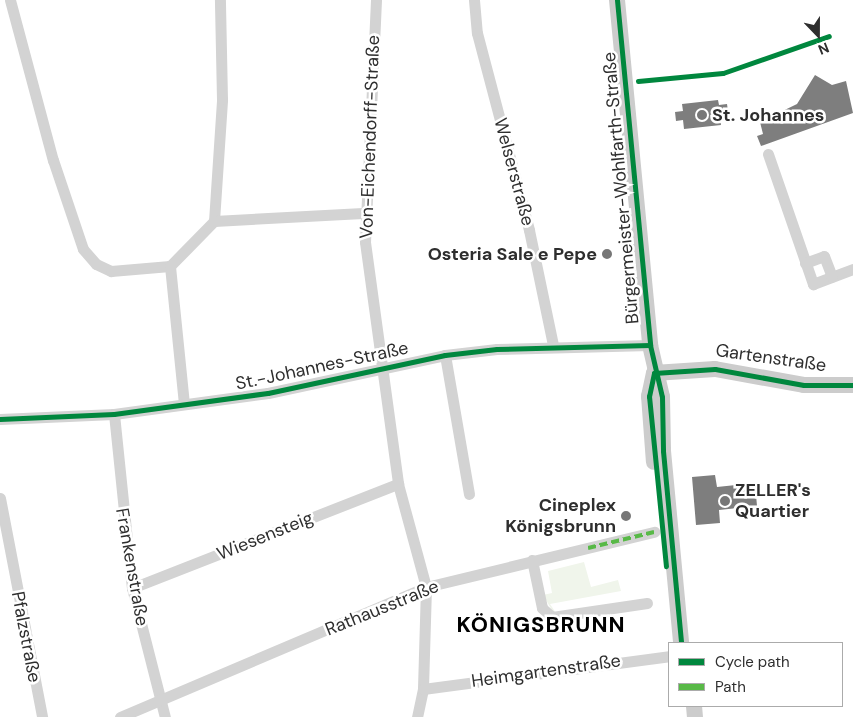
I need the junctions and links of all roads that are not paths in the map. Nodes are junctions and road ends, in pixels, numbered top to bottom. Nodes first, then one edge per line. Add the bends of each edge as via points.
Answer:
1 (10, 0) edge
2 (220, 0) edge
3 (376, 0) edge
4 (474, 0) edge
5 (616, 0) edge
6 (768, 154) dead end
7 (363, 213) junction
8 (214, 221) junction
9 (805, 263) junction
10 (170, 266) junction
11 (853, 269) edge
12 (832, 277) junction
13 (553, 345) junction
14 (650, 345) junction
15 (445, 355) junction
16 (383, 367) junction
17 (654, 373) junction
18 (853, 385) edge
19 (184, 404) junction
20 (657, 412) junction
21 (114, 414) junction
22 (0, 419) edge
23 (398, 484) junction
24 (468, 494) dead end
25 (0, 498) edge
26 (654, 532) dead end
27 (532, 560) junction
28 (426, 587) junction
29 (132, 588) junction
30 (647, 603) dead end
31 (674, 642) edge
32 (681, 642) edge
33 (668, 656) edge
34 (422, 688) junction
35 (160, 701) junction
36 (42, 717) edge
37 (120, 717) edge
38 (165, 717) edge
39 (417, 717) edge

1 - 10 street via 53,160 83,250 96,264 111,271
2 - 8 street via 222,101
3 - 7 street, Von-Eichendorff-Straße
4 - 13 street, Welserstraße via 477,34 529,230
5 - 14 street, Bürgermeister-Wohlfarth-Straße
6 - 9 street
7 - 8 street
7 - 16 street, Von-Eichendorff-Straße via 366,274
8 - 10 street
9 - 12 street via 824,256
9 - 12 street via 812,284
10 - 19 street
11 - 12 street
13 - 14 street, St.-Johannes-Straße
13 - 15 street, St.-Johannes-Straße
14 - 17 street, Bürgermeister-Wohlfarth-Straße
15 - 16 street, St.-Johannes-Straße
15 - 24 street
16 - 19 street, St.-Johannes-Straße via 291,389
16 - 23 street, Von-Eichendorff-Straße
17 - 18 street, Gartenstraße via 714,369 804,385
17 - 20 street, Bürgermeister-Wohlfarth-Straße
19 - 21 street, St.-Johannes-Straße
20 - 31 street, Bürgermeister-Wohlfarth-Straße
20 - 32 street, Bürgermeister-Wohlfarth-Straße
21 - 22 street, St.-Johannes-Straße
21 - 29 street, Frankenstraße
23 - 28 street, Von-Eichendorff-Straße
23 - 29 street, Wiesensteig
25 - 36 street, Pfalzstraße
26 - 27 street, Rathausstraße
27 - 28 street, Rathausstraße
27 - 30 street via 544,612 552,617
28 - 34 street, Von-Eichendorff-Straße
28 - 35 street, Rathausstraße
29 - 35 street, Frankenstraße
33 - 34 street, Heimgartenstraße
34 - 39 street, Von-Eichendorff-Straße
35 - 37 street, Rathausstraße
35 - 38 street, Frankenstraße

